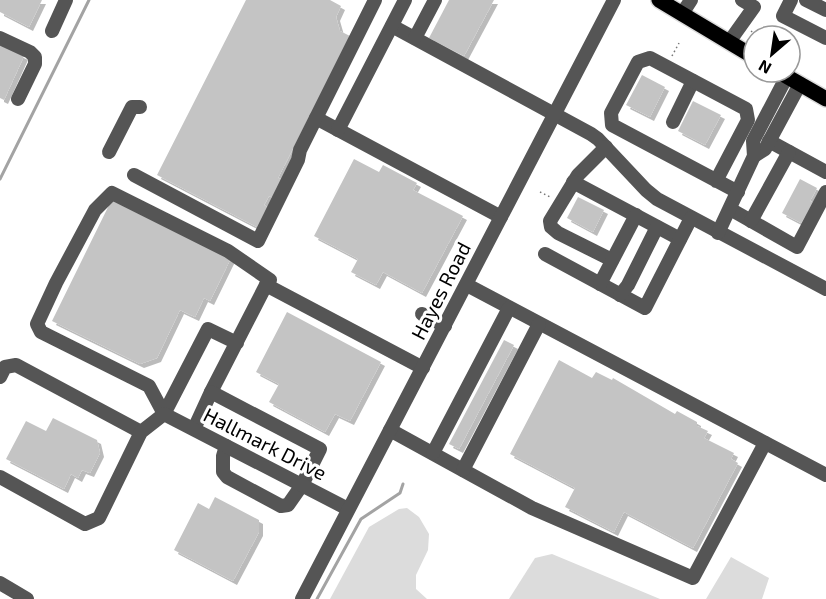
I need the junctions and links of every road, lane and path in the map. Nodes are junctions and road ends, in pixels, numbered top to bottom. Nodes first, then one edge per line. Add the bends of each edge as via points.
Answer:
1 (66, 0) edge
2 (375, 0) edge
3 (405, 0) edge
4 (435, 0) edge
5 (614, 0) edge
6 (659, 0) edge
7 (691, 0) edge
8 (791, 0) edge
9 (806, 0) edge
10 (752, 2) edge
11 (826, 10) edge
12 (682, 14) junction
13 (392, 26) junction
14 (52, 31) dead end
15 (0, 38) edge
16 (415, 38) junction
17 (826, 38) edge
18 (729, 42) junction
19 (679, 43) dead end
20 (742, 50) edge
21 (666, 67) junction
22 (693, 81) junction
23 (785, 84) edge
24 (787, 84) edge
25 (801, 84) edge
26 (18, 99) dead end
27 (826, 99) edge
28 (140, 107) dead end
29 (554, 114) junction
30 (316, 118) junction
31 (673, 122) dead end
32 (612, 125) junction
33 (338, 130) junction
34 (769, 141) junction
35 (602, 143) junction
36 (109, 152) dead end
37 (789, 152) junction
38 (754, 156) junction
39 (826, 172) edge
40 (134, 175) dead end
41 (717, 181) junction
42 (573, 182) junction
43 (738, 192) junction
44 (826, 192) edge
45 (729, 209) junction
46 (636, 215) junction
47 (501, 217) junction
48 (691, 218) junction
49 (751, 221) junction
50 (657, 227) junction
51 (718, 233) junction
52 (680, 239) junction
53 (545, 254) dead end
54 (612, 260) junction
55 (826, 272) edge
56 (600, 284) junction
57 (267, 285) junction
58 (467, 285) junction
59 (823, 288) edge
60 (620, 295) junction
61 (509, 308) junction
62 (422, 314) dead end
63 (539, 324) junction
64 (445, 326) junction
65 (237, 343) junction
66 (423, 368) junction
67 (0, 377) edge
68 (211, 392) junction
69 (164, 414) junction
70 (194, 429) junction
71 (390, 430) junction
72 (141, 432) junction
73 (765, 443) junction
74 (226, 446) junction
75 (433, 453) junction
76 (463, 470) junction
77 (824, 470) edge
78 (0, 477) edge
79 (302, 485) junction
80 (348, 508) junction
81 (0, 583) edge
82 (27, 599) edge
83 (302, 599) edge

1 - 14 street
2 - 30 street
3 - 13 street
4 - 16 street
5 - 29 street, Hayes Road
6 - 12 main road
7 - 12 street
8 - 17 street via 783,16
9 - 11 street
10 - 18 street
12 - 18 main road
13 - 16 street
13 - 33 street
15 - 26 street via 35,57
16 - 29 street
18 - 20 main road
19 - 21 path
21 - 22 street
21 - 32 street via 650,58 638,62 611,113
22 - 31 street
22 - 41 street via 746,109 748,120
23 - 38 street via 753,141
24 - 34 street
25 - 27 main road
28 - 36 street via 132,107
29 - 35 street
29 - 47 street, Hayes Road
30 - 33 street
30 - 40 street via 258,241
32 - 35 street
32 - 41 street
33 - 47 street
34 - 37 street
34 - 38 street
35 - 42 street
35 - 48 street via 646,190
37 - 39 street
37 - 49 street
38 - 43 street
41 - 43 street
42 - 46 street
42 - 54 street via 549,221 551,227
43 - 45 street
44 - 49 street via 798,247
45 - 49 street
45 - 51 street
46 - 50 street
46 - 54 street
47 - 58 street, Hayes Road
48 - 51 street
48 - 52 street
50 - 52 street
50 - 60 street
51 - 59 street
52 - 60 street via 645,308
53 - 56 street
54 - 56 street
55 - 59 street
56 - 60 street
57 - 65 street
57 - 66 street
57 - 69 street via 270,280 228,251 112,193 95,210 37,324 50,338 149,386
58 - 61 street
58 - 64 street, Hayes Road
61 - 63 street
61 - 75 street
62 - 64 street
63 - 73 street
63 - 76 street
64 - 66 street, Hayes Road
65 - 68 street
65 - 69 street via 208,329
66 - 71 street, Hayes Road
67 - 72 street via 5,367 16,365
68 - 70 street
68 - 79 street via 320,449
69 - 70 street, Hallmark Drive
69 - 72 street
70 - 74 street, Hallmark Drive
71 - 75 street
71 - 80 street, Hayes Road
72 - 78 street via 99,518 85,524
73 - 76 street via 693,578 532,508
73 - 77 street
74 - 79 street, Hallmark Drive
74 - 79 street via 223,472 227,477 282,506 288,505
75 - 76 street
79 - 80 street, Hallmark Drive
80 - 83 street, Hayes Road
81 - 82 street

